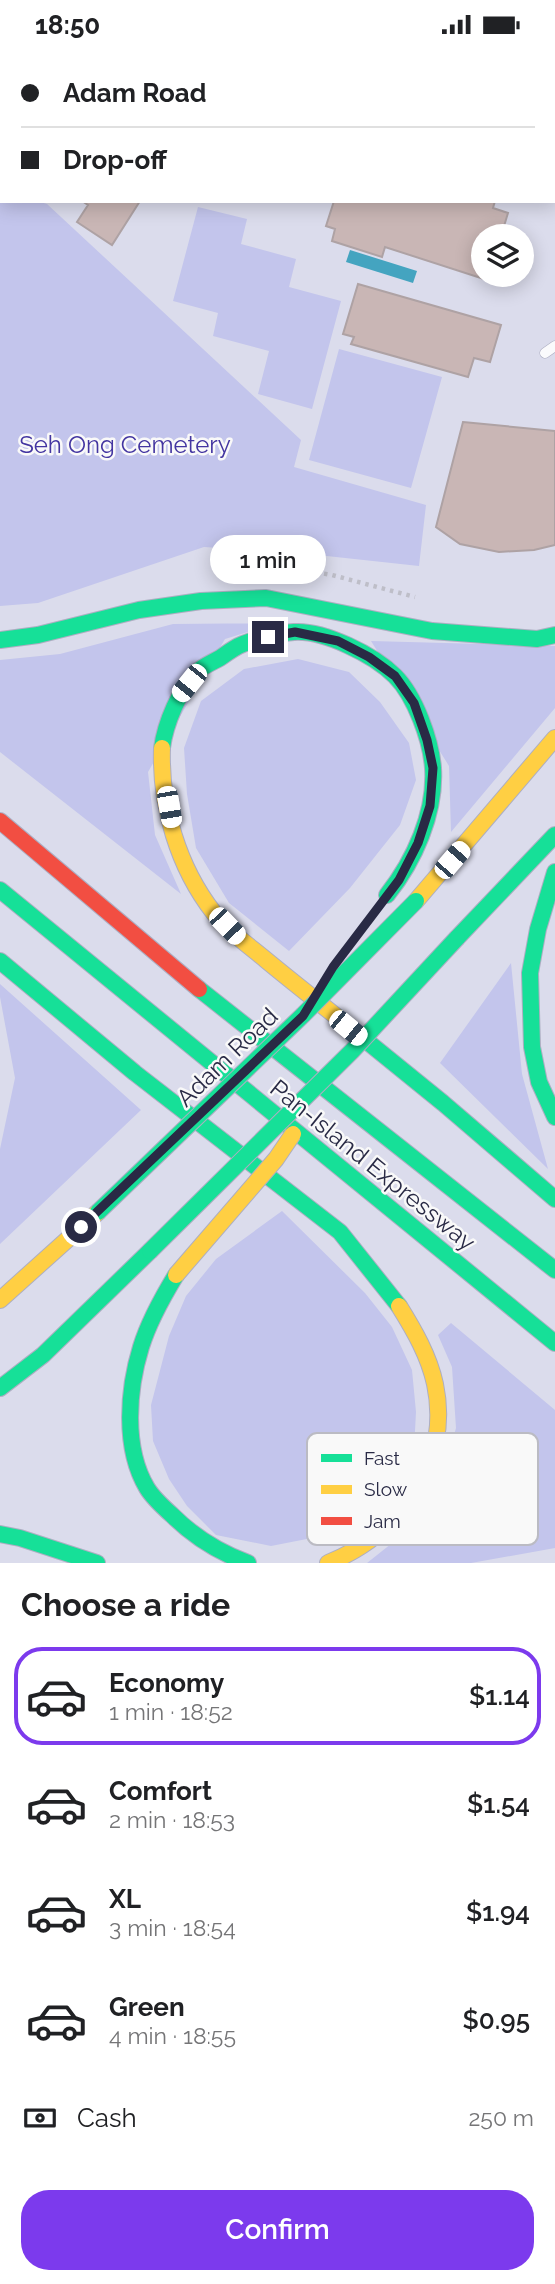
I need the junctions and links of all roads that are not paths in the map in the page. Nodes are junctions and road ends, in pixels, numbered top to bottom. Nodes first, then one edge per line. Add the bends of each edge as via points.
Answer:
1 (555, 347) edge
2 (545, 353) dead end
3 (555, 635) edge
4 (0, 639) edge
5 (555, 738) edge
6 (0, 821) edge
7 (555, 835) edge
8 (555, 871) edge
9 (0, 890) edge
10 (384, 900) dead end
11 (346, 950) dead end
12 (0, 961) edge
13 (303, 1016) junction
14 (352, 1051) junction
15 (555, 1117) edge
16 (555, 1199) edge
17 (555, 1270) edge
18 (0, 1300) edge
19 (555, 1343) edge
20 (43, 1355) junction
21 (0, 1388) edge
22 (17, 1393) dead end
23 (437, 1433) edge
24 (0, 1534) edge
25 (365, 1545) edge
26 (97, 1563) edge
27 (248, 1563) edge
28 (328, 1563) edge

1 - 2 lane
3 - 4 highway via 537,639 432,631 266,598 201,600
5 - 13 highway, Adam Road, bridge via 416,901
6 - 17 highway, Pan-Island Expressway via 220,1007
7 - 14 highway, bridge
8 - 15 highway via 530,973 531,1047 539,1082
9 - 19 highway, Pan-Island Expressway
10 - 16 highway via 418,843 430,806 433,768 414,703 395,676 338,641 295,632 242,644 198,671 180,694 162,744 161,773 174,840 208,903 270,965
11 - 13 highway, bridge
12 - 23 highway via 79,1029 342,1234 402,1310 430,1365 437,1400
13 - 18 highway, Adam Road, bridge
14 - 20 highway, bridge
14 - 27 highway, bridge via 276,1159 176,1275 141,1348 131,1440 146,1486 209,1546
20 - 21 highway
20 - 22 highway
24 - 26 highway
25 - 28 highway

